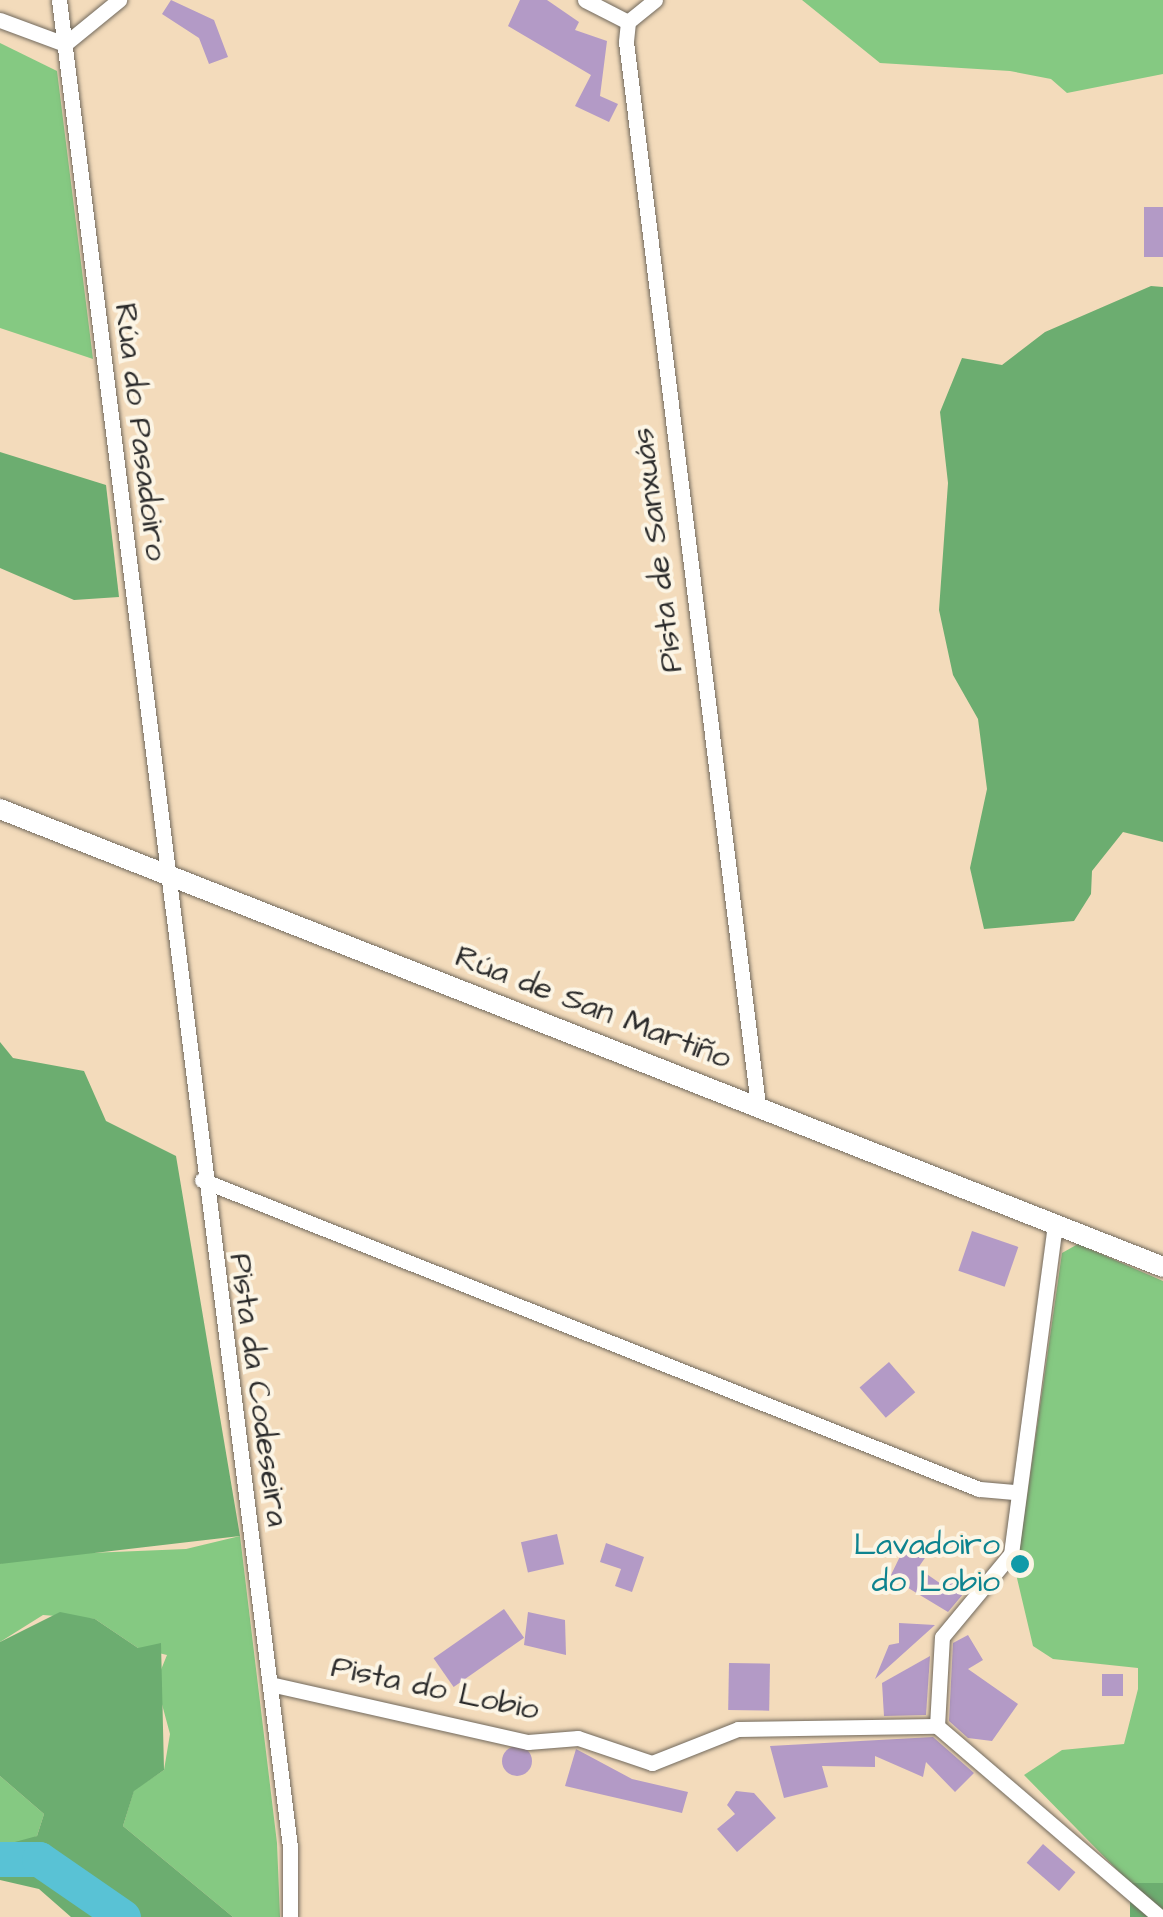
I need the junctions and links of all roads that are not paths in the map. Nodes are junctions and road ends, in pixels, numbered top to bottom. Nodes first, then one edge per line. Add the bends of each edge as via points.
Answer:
1 (59, 0) edge
2 (118, 0) edge
3 (585, 0) edge
4 (655, 0) edge
5 (0, 20) edge
6 (628, 22) junction
7 (64, 44) junction
8 (0, 809) edge
9 (162, 872) junction
10 (758, 1105) junction
11 (202, 1180) junction
12 (1055, 1224) junction
13 (1163, 1267) edge
14 (1015, 1492) junction
15 (270, 1684) junction
16 (937, 1726) junction
17 (290, 1917) edge
18 (1160, 1917) edge

1 - 7 street, Rúa do Pasadoiro
2 - 7 street
3 - 6 street
4 - 6 street
5 - 7 street
6 - 10 street, Pista de Sanxuás
7 - 9 street, Rúa do Pasadoiro
8 - 9 street, Rúa de San Martiño
9 - 10 street, Rúa de San Martiño
9 - 11 street, Pista da Codeseira
10 - 12 street, Rúa de San Martiño
11 - 14 street via 979,1489
11 - 15 street, Pista da Codeseira
12 - 13 street, Rúa de San Martiño
12 - 14 street
14 - 16 street via 1004,1570 942,1637
15 - 16 street, Pista do Lobio via 528,1742 589,1740 652,1763 738,1729
15 - 17 street, Pista da Codeseira
16 - 18 street

